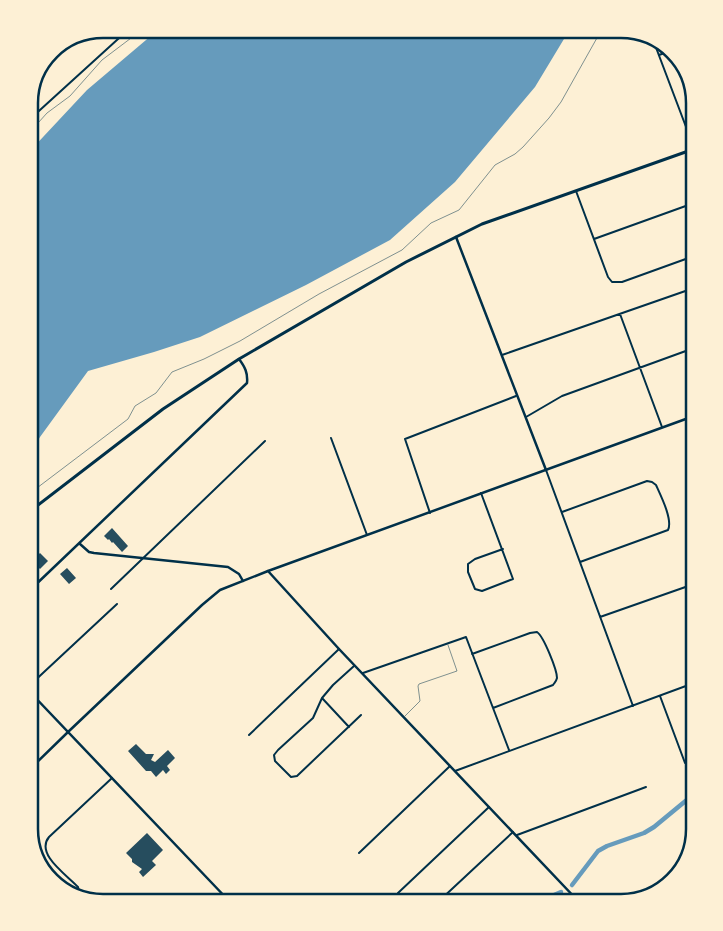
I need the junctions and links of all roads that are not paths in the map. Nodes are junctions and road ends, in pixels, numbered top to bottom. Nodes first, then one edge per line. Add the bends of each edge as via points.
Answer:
1 (120, 38) edge
2 (657, 49) edge
3 (663, 54) edge
4 (659, 55) junction
5 (38, 112) edge
6 (686, 128) edge
7 (686, 152) edge
8 (576, 191) junction
9 (686, 206) edge
10 (456, 237) junction
11 (594, 239) junction
12 (686, 259) edge
13 (686, 291) edge
14 (620, 314) junction
15 (686, 351) edge
16 (502, 355) junction
17 (239, 359) junction
18 (640, 367) junction
19 (517, 395) junction
20 (526, 417) junction
21 (686, 419) edge
22 (662, 427) junction
23 (332, 438) dead end
24 (265, 441) dead end
25 (546, 470) junction
26 (481, 493) junction
27 (38, 505) edge
28 (562, 512) junction
29 (430, 513) junction
30 (366, 535) junction
31 (80, 544) junction
32 (503, 550) junction
33 (142, 559) junction
34 (580, 562) junction
35 (268, 571) junction
36 (243, 581) junction
37 (38, 584) edge
38 (686, 587) edge
39 (111, 589) dead end
40 (117, 604) dead end
41 (600, 617) junction
42 (447, 643) junction
43 (338, 649) junction
44 (472, 654) junction
45 (354, 666) junction
46 (362, 673) junction
47 (38, 678) edge
48 (686, 686) edge
49 (660, 696) junction
50 (322, 698) junction
51 (38, 700) edge
52 (633, 706) junction
53 (493, 708) junction
54 (361, 715) dead end
55 (404, 717) junction
56 (349, 727) junction
57 (68, 732) junction
58 (249, 735) dead end
59 (509, 750) junction
60 (38, 761) edge
61 (685, 763) dead end
62 (450, 766) junction
63 (455, 771) junction
64 (112, 778) junction
65 (646, 787) dead end
66 (489, 807) junction
67 (514, 832) junction
68 (516, 835) junction
69 (359, 853) dead end
70 (78, 889) edge
71 (398, 893) dead end
72 (222, 894) edge
73 (447, 894) edge
74 (571, 894) edge

1 - 5 street
2 - 4 street
3 - 4 street
4 - 6 street
7 - 8 highway
8 - 10 highway via 482,224
8 - 11 street
9 - 11 street
10 - 16 main road
10 - 17 highway via 406,262
11 - 12 street via 612,282 622,282
13 - 14 street
14 - 16 street
14 - 18 street
15 - 18 street
16 - 19 main road
17 - 27 highway via 163,409
17 - 31 main road via 248,376 247,383
18 - 20 street via 562,396
18 - 22 street
19 - 20 main road
19 - 29 street via 405,439
20 - 25 main road
21 - 22 main road
22 - 25 main road
23 - 30 street
24 - 33 street
25 - 26 main road
25 - 28 street
26 - 29 main road
26 - 32 street
28 - 34 street
28 - 34 street via 647,481 656,485 670,519 668,530
29 - 30 main road
30 - 35 main road
31 - 33 main road via 89,552
31 - 37 main road
32 - 32 street via 468,564 473,586 478,591 513,579
33 - 36 main road via 228,567
33 - 39 street
34 - 41 street
35 - 36 main road
35 - 43 main road
36 - 57 main road via 220,590 202,605
38 - 41 street
40 - 47 street
41 - 52 street
42 - 44 street via 466,637
42 - 46 street
42 - 55 lane via 457,671 419,684 420,701
43 - 45 main road
43 - 58 street
44 - 53 street
44 - 53 street via 530,633 537,632 543,638 556,681
45 - 46 main road
45 - 50 street
46 - 55 main road
48 - 49 street
49 - 52 street
49 - 61 street
50 - 56 street
50 - 56 street via 313,718 274,755 275,761 287,774 297,776
51 - 57 main road
52 - 59 street
53 - 59 street
54 - 56 street
55 - 62 main road
57 - 60 main road
57 - 64 main road
59 - 63 street
62 - 63 main road
62 - 69 street
63 - 66 main road
64 - 70 street via 49,837 44,847
64 - 72 main road
65 - 68 street
66 - 67 main road
66 - 71 street
67 - 68 main road
67 - 73 street
68 - 74 main road

